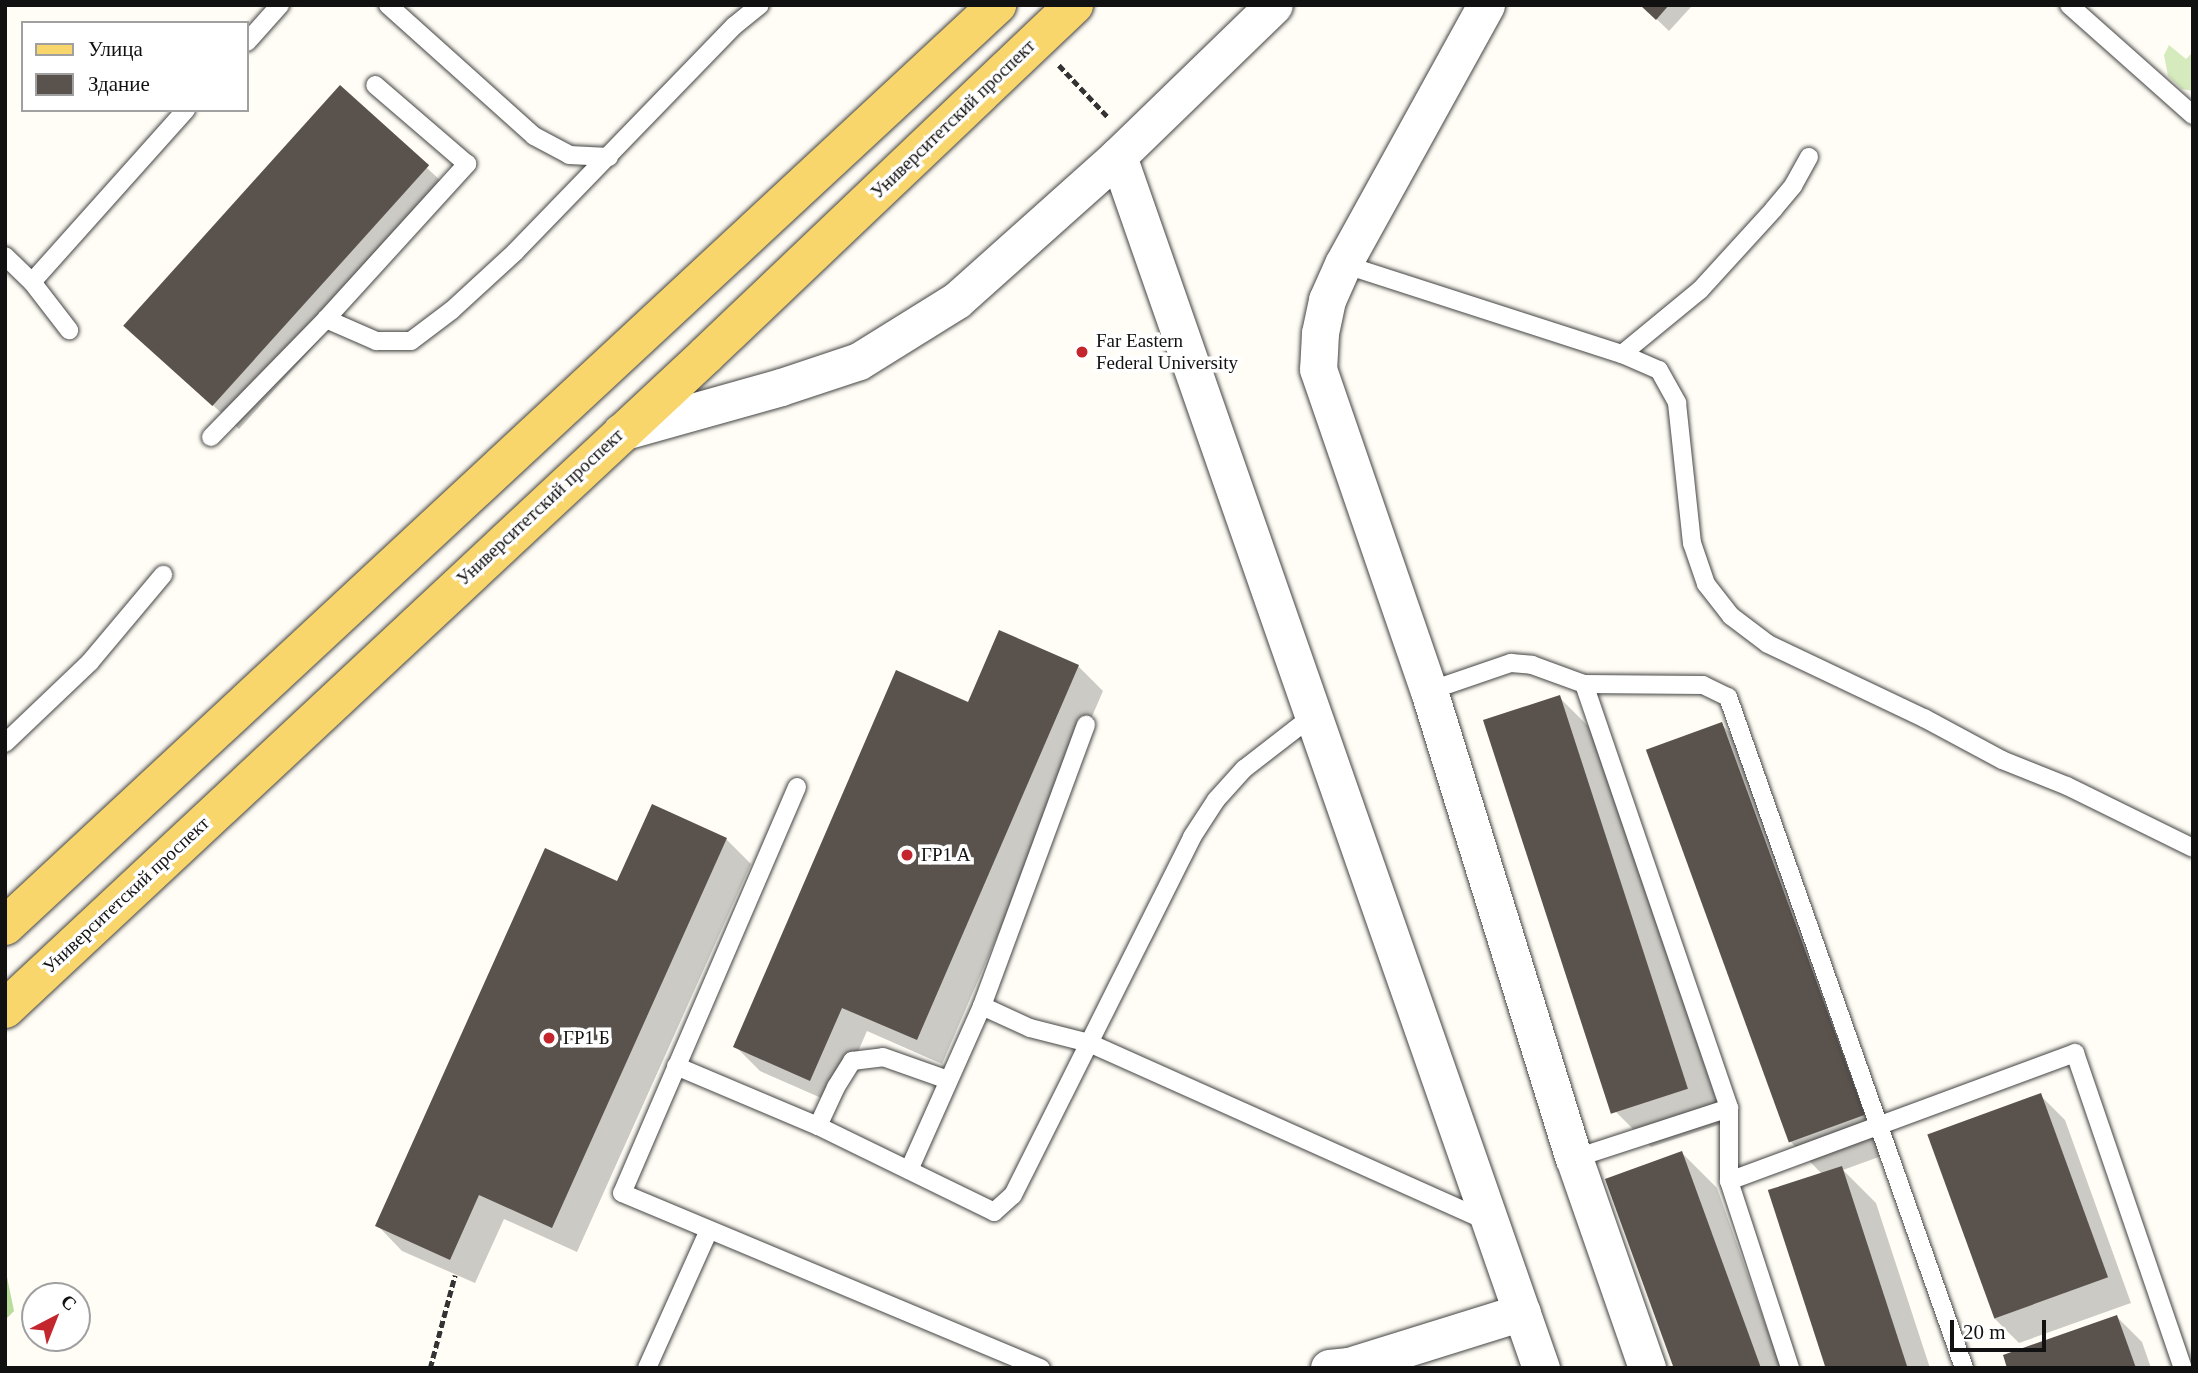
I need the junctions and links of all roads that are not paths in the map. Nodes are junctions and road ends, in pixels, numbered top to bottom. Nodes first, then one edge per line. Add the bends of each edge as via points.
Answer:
1 (280, 5) edge
2 (388, 5) edge
3 (760, 5) edge
4 (997, 5) edge
5 (1074, 5) edge
6 (1274, 5) edge
7 (1486, 5) edge
8 (2069, 5) edge
9 (248, 41) edge
10 (375, 85) dead end
11 (184, 112) edge
12 (2193, 115) edge
13 (1125, 149) junction
14 (609, 157) junction
15 (1809, 157) dead end
16 (5, 256) edge
17 (1343, 264) junction
18 (32, 282) junction
19 (326, 319) junction
20 (69, 330) dead end
21 (1622, 354) junction
22 (581, 391) junction
23 (620, 432) junction
24 (211, 437) dead end
25 (163, 575) dead end
26 (1584, 684) junction
27 (1429, 691) junction
28 (1315, 714) junction
29 (1086, 725) dead end
30 (5, 743) edge
31 (797, 787) dead end
32 (2193, 848) edge
33 (5, 926) edge
34 (982, 1006) junction
35 (5, 1009) edge
36 (1089, 1043) junction
37 (676, 1066) junction
38 (948, 1080) junction
39 (1729, 1108) junction
40 (818, 1126) junction
41 (1880, 1127) junction
42 (1576, 1158) junction
43 (909, 1170) junction
44 (1729, 1181) junction
45 (1491, 1223) junction
46 (709, 1230) junction
47 (1522, 1312) junction
48 (647, 1368) edge
49 (1041, 1368) edge
50 (1329, 1368) edge
51 (1541, 1368) edge
52 (1647, 1368) edge
53 (1790, 1368) edge
54 (1964, 1368) edge
55 (2183, 1368) edge

1 - 9 lane
2 - 14 lane via 534,136 569,155
3 - 14 lane via 734,26
4 - 22 main road
5 - 23 main road, Университетский проспект
6 - 13 street
7 - 17 street
8 - 12 lane
10 - 19 lane via 467,164
11 - 18 lane
13 - 23 street via 957,300 859,361
13 - 28 street
14 - 19 lane via 515,252 411,341 376,341
15 - 21 lane via 1793,186 1700,290
16 - 18 lane
17 - 21 lane
17 - 27 street via 1327,300 1318,369
18 - 20 lane
19 - 24 lane
21 - 32 lane via 1659,370 1670,385 1677,404 1692,543 1706,584 1731,616 1768,644
22 - 23 main road
22 - 33 main road
23 - 35 main road, Университетский проспект
25 - 30 lane via 90,662
26 - 27 lane via 1532,665 1511,663
26 - 39 lane
26 - 41 lane via 1703,685 1728,698
27 - 42 street
28 - 36 lane via 1244,769 1216,800 1192,837
28 - 45 street
29 - 34 lane
31 - 37 lane
34 - 36 lane via 1030,1028
34 - 38 lane
36 - 43 lane via 1013,1195 994,1212
36 - 45 lane
37 - 40 lane
37 - 46 lane via 622,1194
38 - 40 lane via 883,1057 852,1061
38 - 43 lane
39 - 42 lane
39 - 44 lane
40 - 43 lane
41 - 44 lane
41 - 54 lane
41 - 55 lane via 2075,1054
42 - 52 street
44 - 53 lane
45 - 47 street
46 - 48 lane
46 - 49 lane
47 - 50 street via 1349,1366
47 - 51 street

